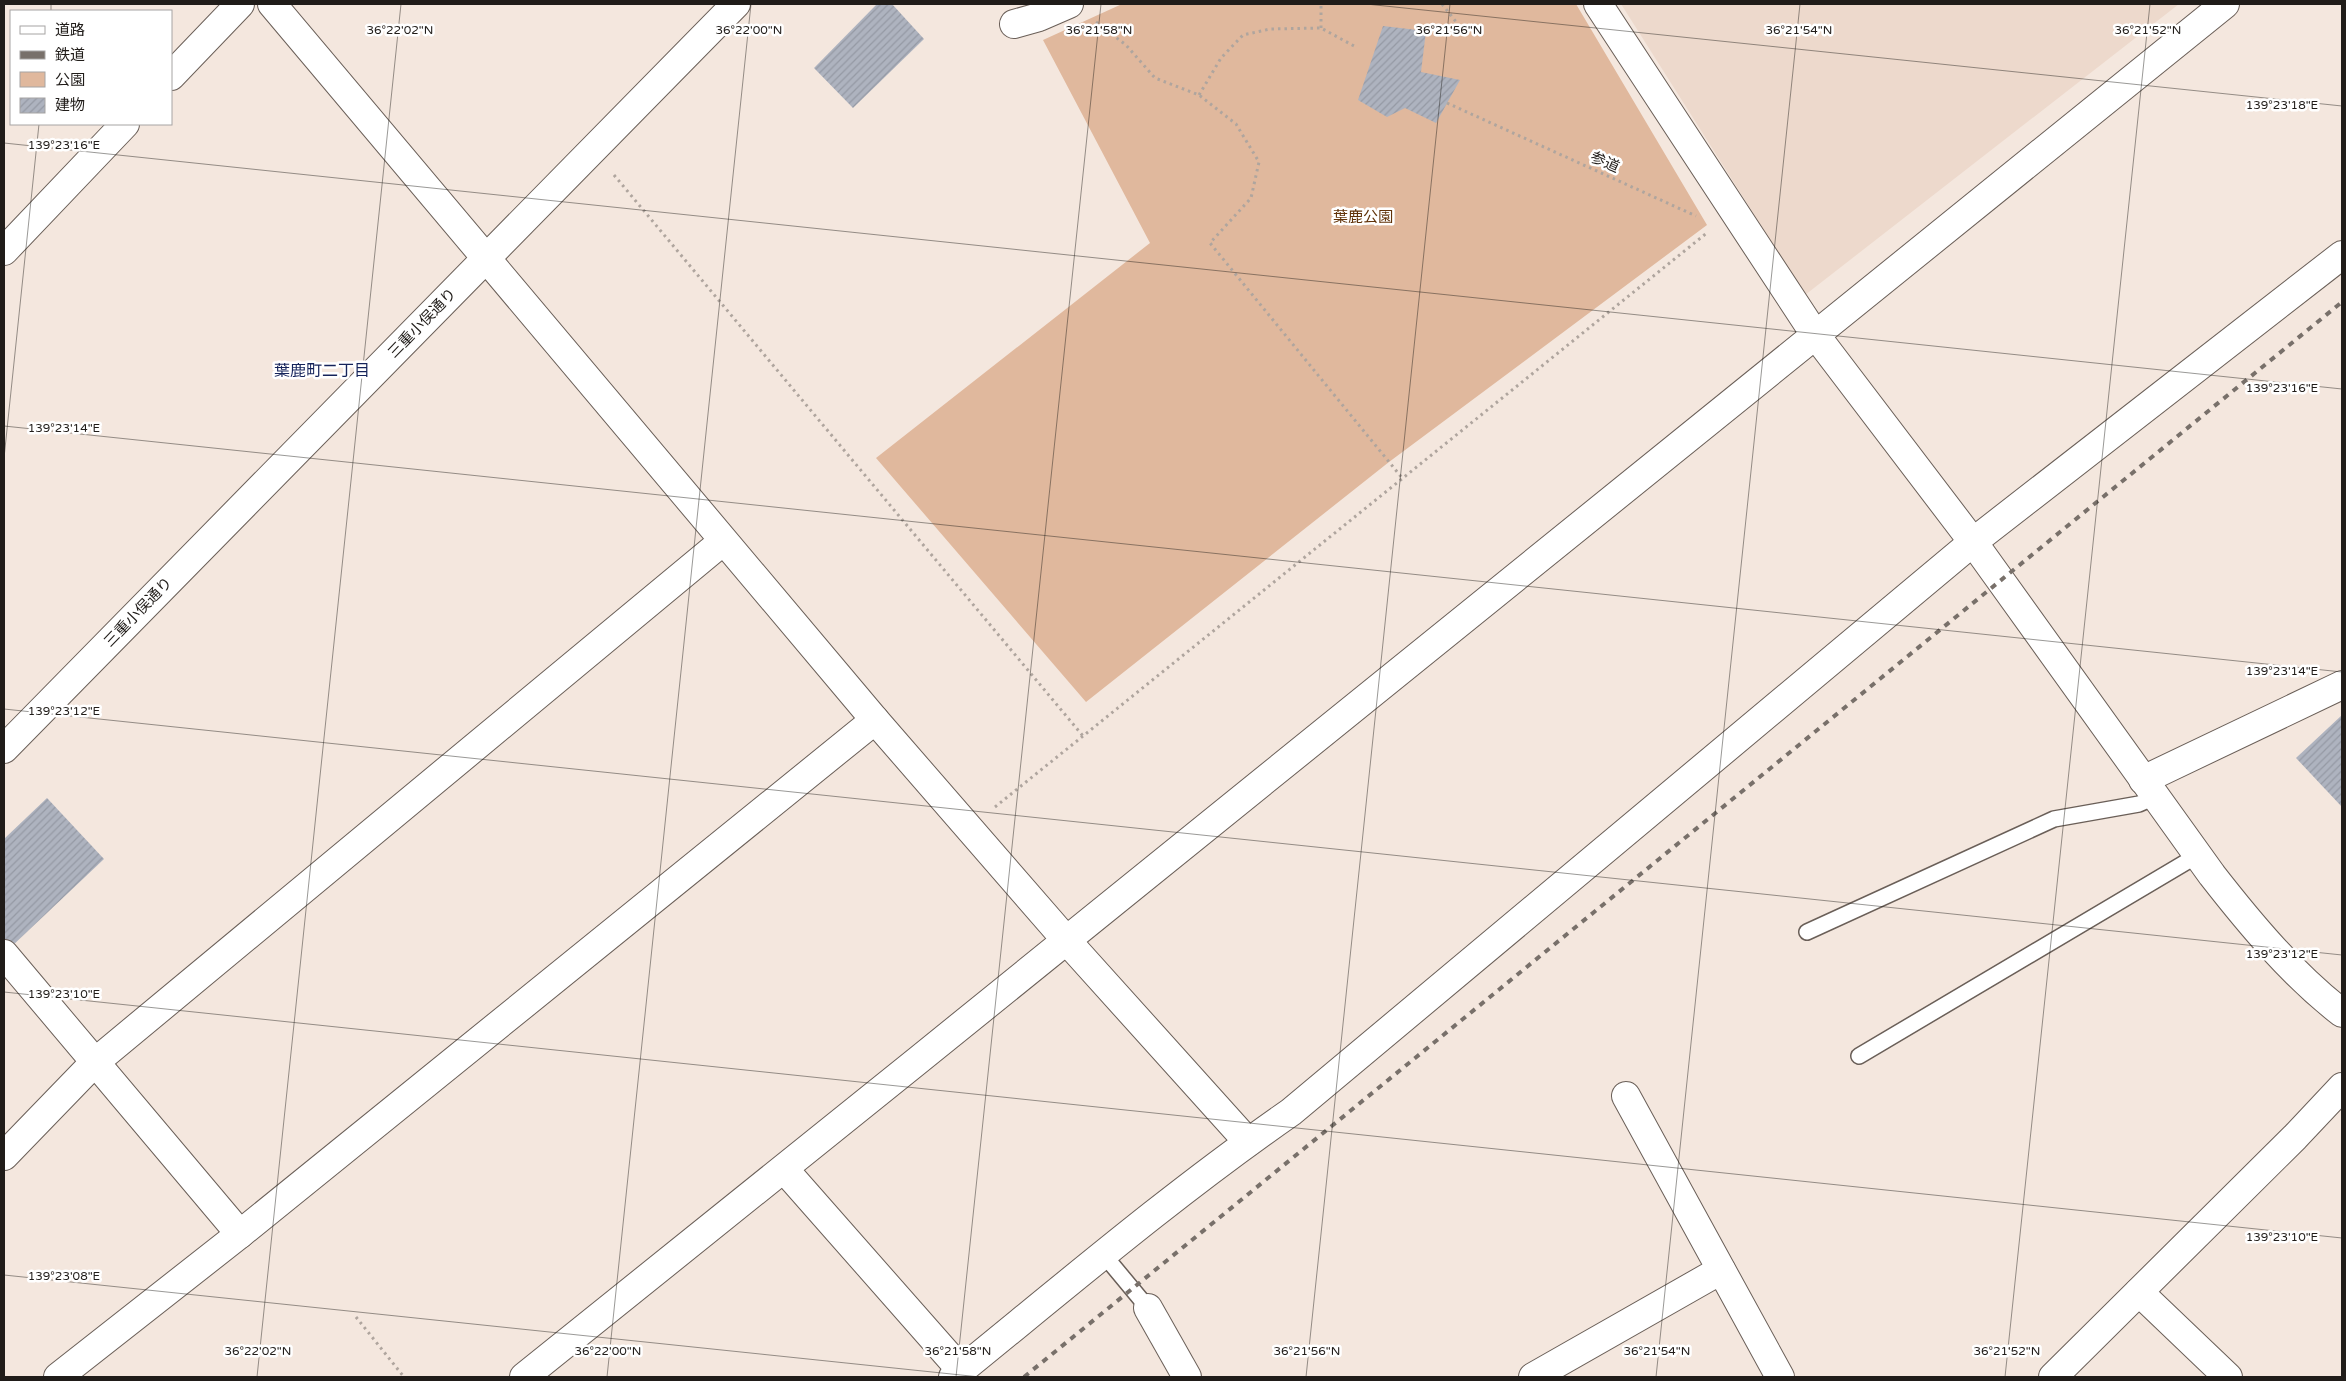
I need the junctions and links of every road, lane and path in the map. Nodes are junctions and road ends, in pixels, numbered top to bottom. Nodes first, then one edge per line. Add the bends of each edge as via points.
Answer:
1 (240, 4) edge
2 (272, 4) edge
3 (736, 4) edge
4 (1068, 4) edge
5 (1321, 4) edge
6 (1442, 4) edge
7 (1598, 4) edge
8 (2224, 4) edge
9 (1027, 15) edge
10 (1095, 22) dead end
11 (1457, 23) dead end
12 (1321, 28) junction
13 (1354, 46) dead end
14 (172, 75) edge
15 (1199, 95) junction
16 (1447, 103) dead end
17 (124, 125) edge
18 (614, 175) dead end
19 (1698, 217) dead end
20 (1708, 232) dead end
21 (4, 252) edge
22 (2342, 255) edge
23 (487, 257) junction
24 (1814, 333) junction
25 (1403, 479) junction
26 (722, 542) junction
27 (1973, 542) junction
28 (2342, 686) edge
29 (875, 720) junction
30 (1083, 736) junction
31 (4, 749) edge
32 (2149, 789) junction
33 (969, 828) junction
34 (2198, 855) junction
35 (1807, 932) dead end
36 (1067, 941) junction
37 (4, 954) edge
38 (2342, 1013) edge
39 (1859, 1056) dead end
40 (94, 1064) junction
41 (2342, 1087) edge
42 (1626, 1096) dead end
43 (1248, 1142) junction
44 (4, 1156) edge
45 (784, 1169) junction
46 (240, 1234) junction
47 (1104, 1255) junction
48 (1721, 1270) junction
49 (2139, 1292) junction
50 (1148, 1308) joint
51 (356, 1317) dead end
52 (957, 1374) edge
53 (58, 1377) edge
54 (404, 1377) edge
55 (524, 1377) edge
56 (1187, 1377) edge
57 (1533, 1377) edge
58 (1780, 1377) edge
59 (2053, 1377) edge
60 (2228, 1377) edge

1 - 14 street
2 - 23 street
3 - 23 street, 三重小俣通り
4 - 9 street
5 - 12 path
6 - 11 path
7 - 24 street
8 - 24 street
10 - 15 path via 1126,45 1155,78
12 - 13 path
12 - 15 path via 1270,29 1243,35 1221,58
15 - 25 path via 1236,124 1259,162 1251,198 1210,242
16 - 19 path, 参道
17 - 21 street
18 - 30 path
20 - 25 path
22 - 27 street
23 - 26 street
23 - 31 street, 三重小俣通り
24 - 27 street
24 - 36 street
25 - 30 path
26 - 29 street
26 - 40 street
27 - 32 street
27 - 43 street via 1298,1106
28 - 32 street
29 - 33 street
29 - 46 street
30 - 33 path
32 - 34 street
32 - 35 lane via 2139,804 2054,820
33 - 36 street
34 - 38 street via 2254,928
34 - 39 lane
36 - 43 street
36 - 45 street
37 - 40 street
40 - 44 street
40 - 46 street
41 - 49 street
42 - 48 street
43 - 47 street
45 - 52 street
45 - 55 street
46 - 53 street
47 - 50 lane
47 - 52 street
48 - 57 street
48 - 58 street
49 - 59 street
49 - 60 street
50 - 56 street
51 - 54 path

